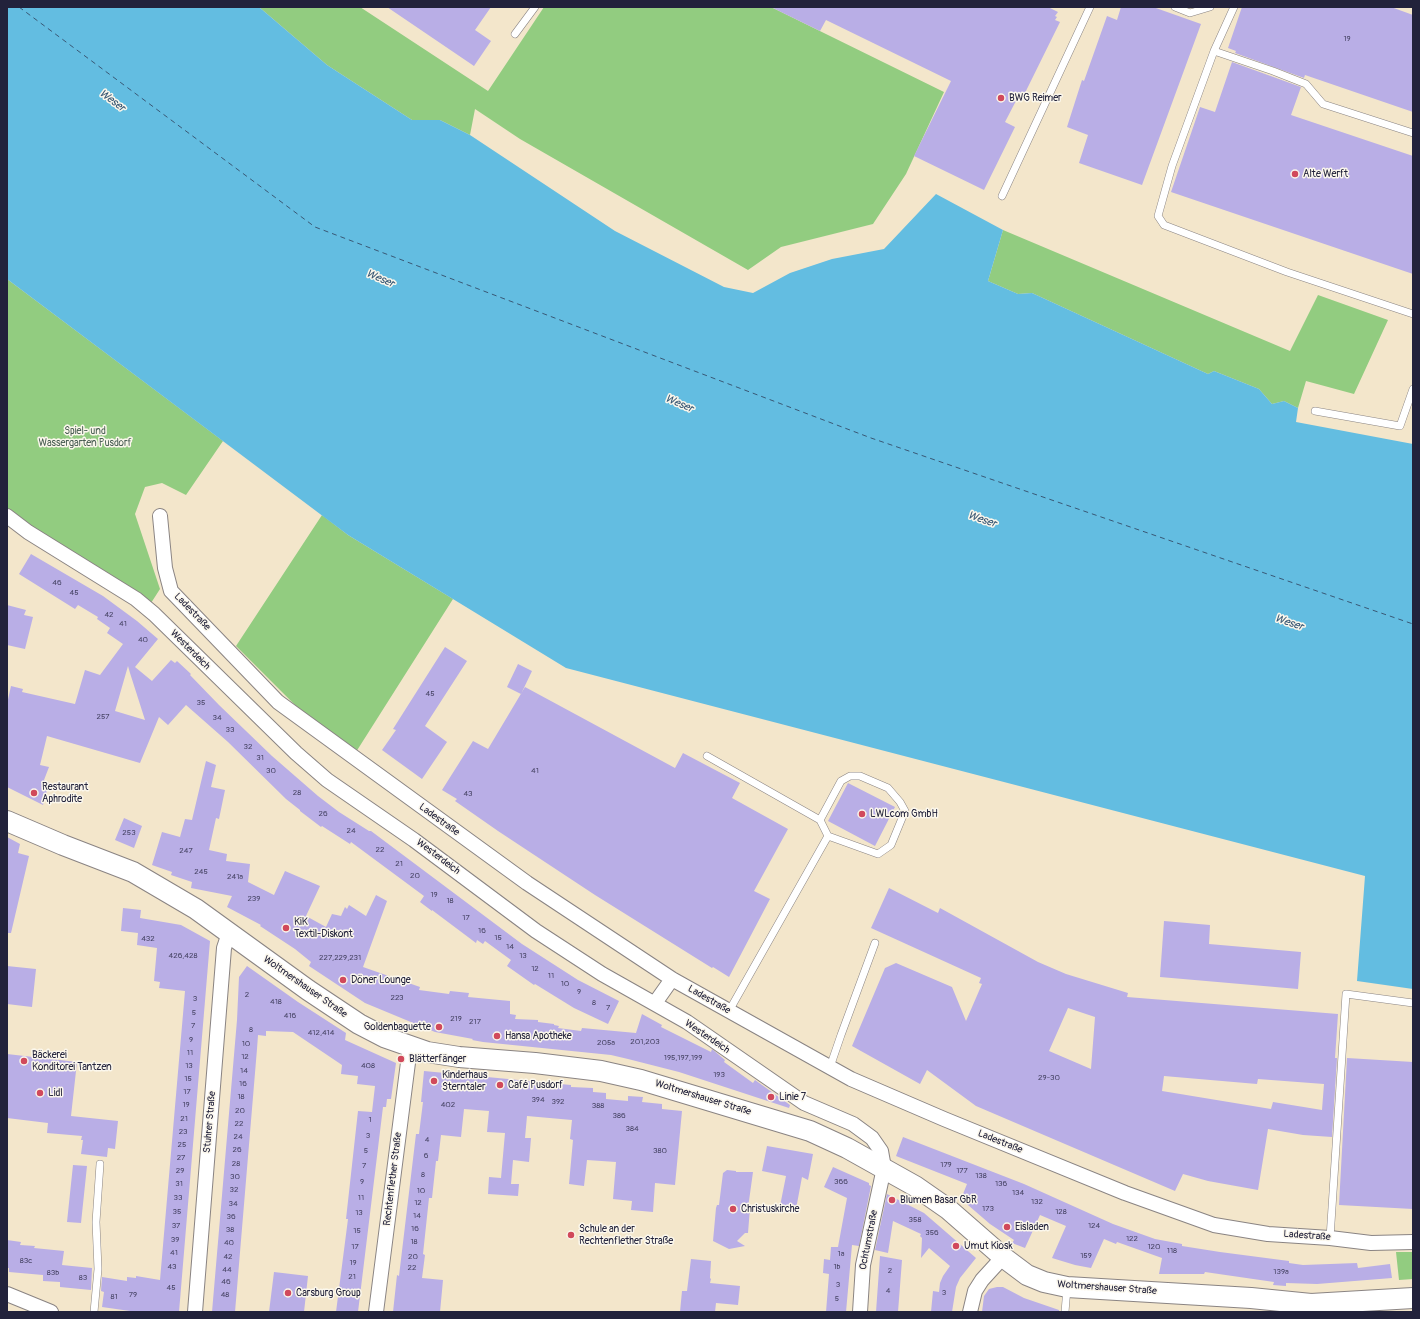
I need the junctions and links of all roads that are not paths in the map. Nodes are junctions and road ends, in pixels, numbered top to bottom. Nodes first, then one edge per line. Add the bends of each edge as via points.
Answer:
1 (535, 7) edge
2 (1090, 7) edge
3 (1175, 7) edge
4 (1210, 7) edge
5 (1234, 7) edge
6 (515, 34) dead end
7 (1214, 51) junction
8 (1413, 133) edge
9 (1002, 196) dead end
10 (1413, 314) edge
11 (1413, 389) edge
12 (1315, 411) dead end
13 (7, 516) edge
14 (160, 516) dead end
15 (707, 756) dead end
16 (820, 820) junction
17 (7, 821) edge
18 (828, 836) junction
19 (229, 933) junction
20 (875, 943) dead end
21 (672, 979) junction
22 (655, 1003) junction
23 (1413, 1003) edge
24 (729, 1011) junction
25 (410, 1047) junction
26 (830, 1067) junction
27 (100, 1164) dead end
28 (884, 1168) junction
29 (1330, 1238) junction
30 (1413, 1242) edge
31 (1003, 1257) junction
32 (1067, 1287) junction
33 (7, 1294) edge
34 (1413, 1298) edge
35 (51, 1312) edge
36 (94, 1312) edge
37 (195, 1312) edge
38 (376, 1312) edge
39 (860, 1312) edge
40 (970, 1312) edge
41 (1065, 1312) edge

1 - 6 lane
2 - 9 lane
3 - 4 lane via 1190,13
5 - 7 lane
7 - 8 lane via 1306,84 1323,104
7 - 10 lane via 1164,191 1158,216 1164,225 1287,272
11 - 12 lane via 1400,426
13 - 22 street, Westerdeich via 28,532 136,599 269,728 327,780 414,840 536,931 602,974
14 - 21 street, Ladestraße via 165,568 172,590 278,702 527,884
15 - 16 lane
16 - 18 lane
16 - 18 lane via 841,781 850,776 860,776 888,788 905,811 891,845 878,854
17 - 19 street, Woltmershauser Straße via 133,872 196,909
18 - 24 lane
19 - 25 street, Woltmershauser Straße via 359,1024
19 - 37 street, Stuhrer Straße via 224,948
20 - 26 lane
21 - 22 street
21 - 24 street, Ladestraße
22 - 28 street, Westerdeich via 687,1022 804,1103 853,1124 872,1138 881,1151
23 - 29 lane via 1346,994
24 - 26 street, Ladestraße
25 - 28 street, Woltmershauser Straße via 459,1057 601,1071 641,1080 810,1131
25 - 38 street, Rechtenflether Straße
26 - 29 street, Ladestraße via 851,1079 944,1119 1125,1193 1214,1226 1268,1234
27 - 36 lane via 96,1222 98,1269
28 - 31 street, Woltmershauser Straße via 948,1209
28 - 39 street, Ochtumstraße via 863,1265
29 - 30 street, Ladestraße via 1371,1243
31 - 32 street, Woltmershauser Straße via 1027,1275
31 - 40 street via 975,1291
32 - 34 street, Woltmershauser Straße via 1311,1304
32 - 41 lane
33 - 35 street

